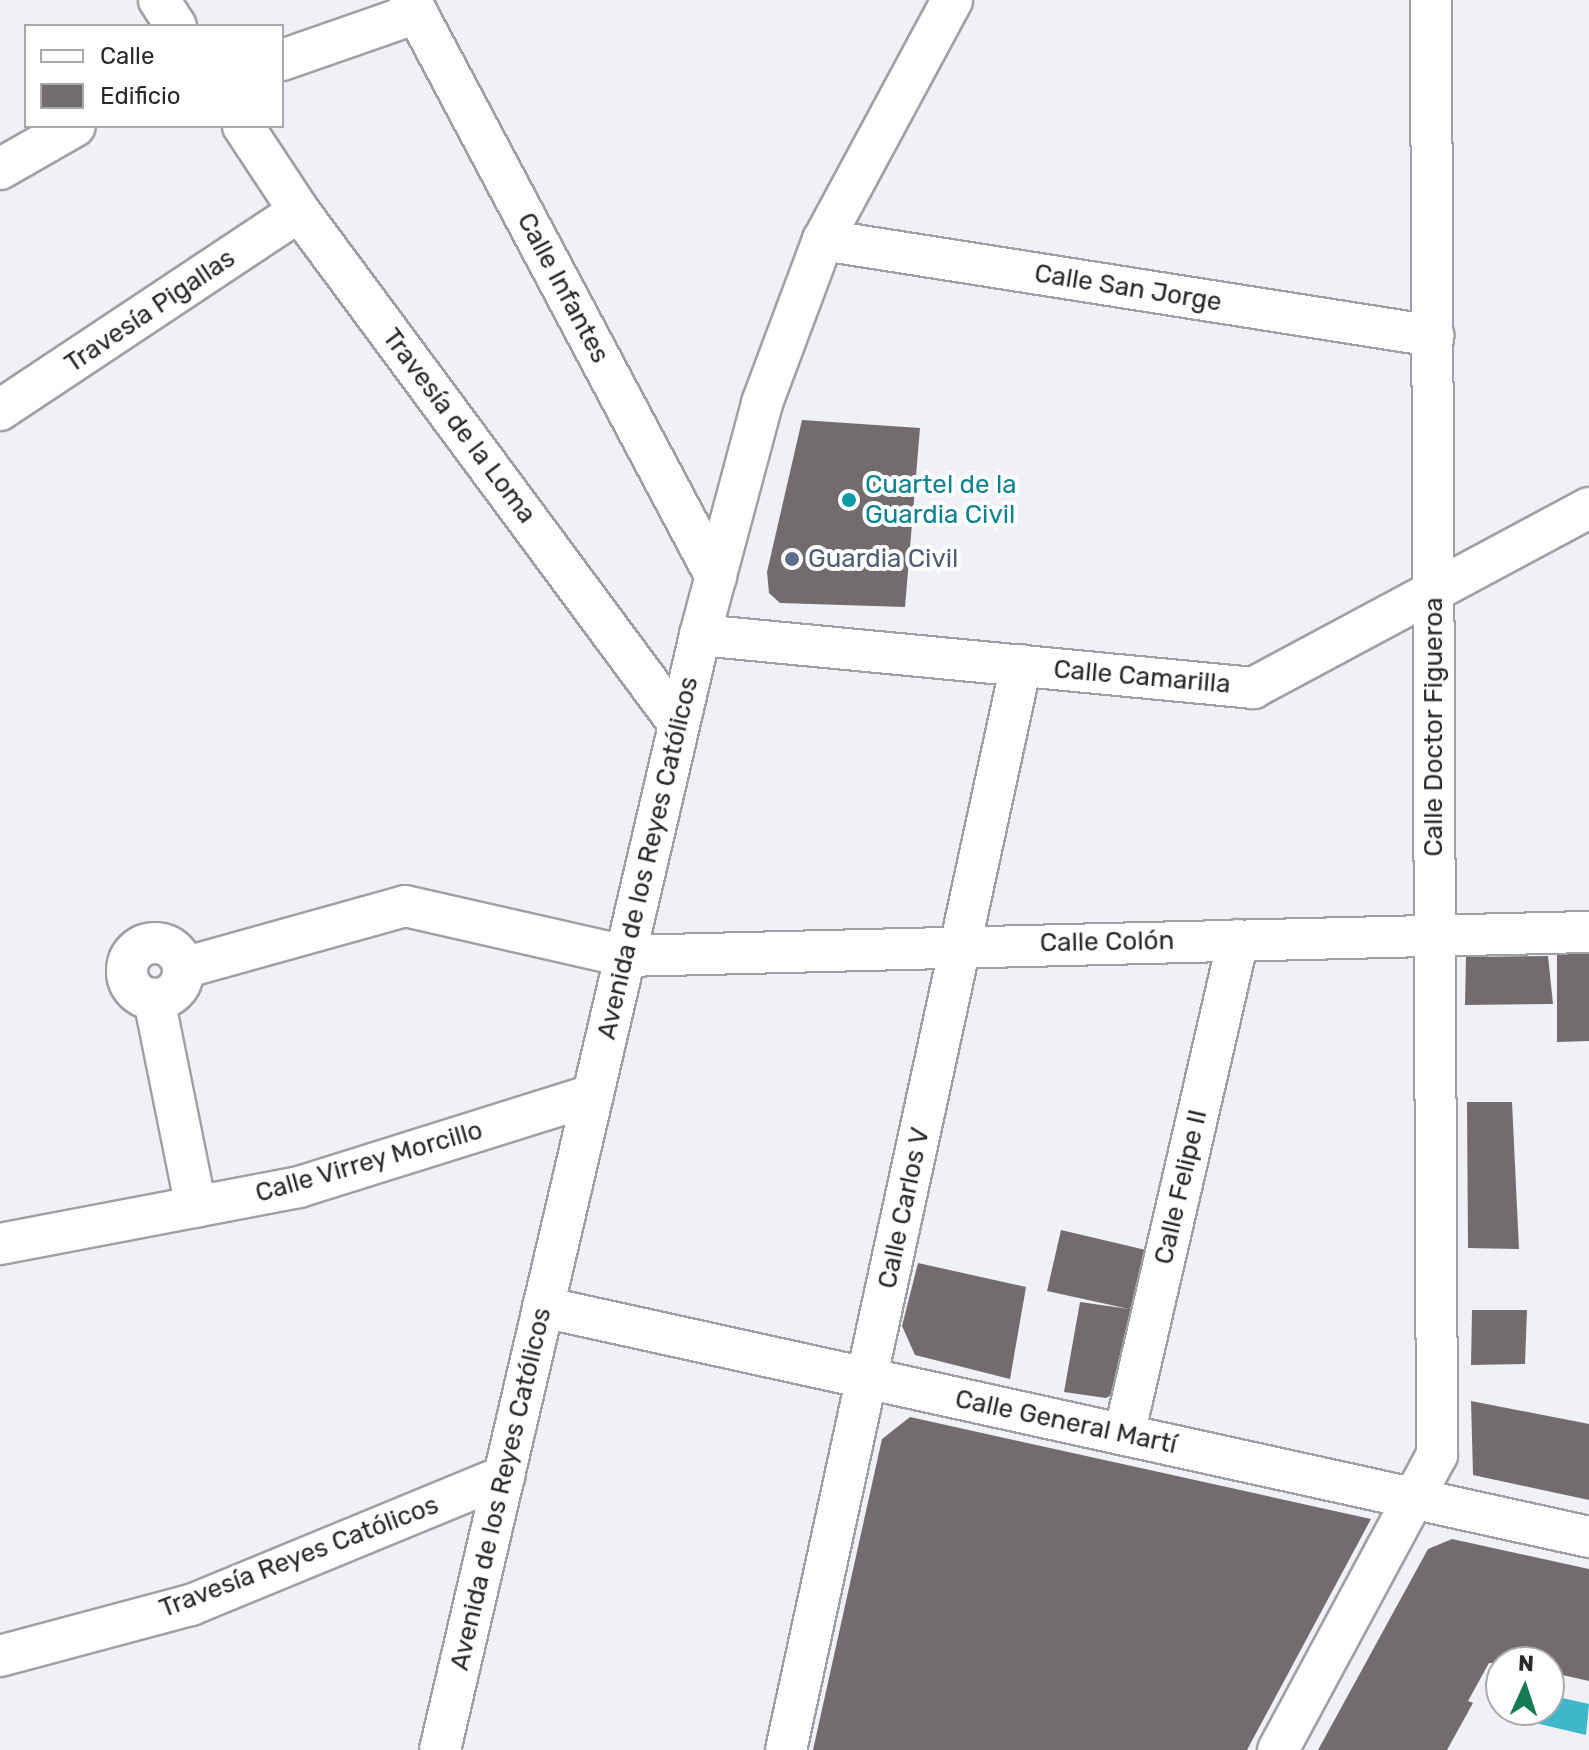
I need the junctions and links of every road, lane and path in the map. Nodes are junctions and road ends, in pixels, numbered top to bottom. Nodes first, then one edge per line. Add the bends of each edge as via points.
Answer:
1 (159, 0) edge
2 (952, 0) edge
3 (1431, 0) edge
4 (413, 6) edge
5 (175, 24) edge
6 (284, 59) edge
7 (72, 128) edge
8 (244, 128) edge
9 (0, 169) edge
10 (299, 211) junction
11 (823, 240) junction
12 (1433, 336) junction
13 (0, 410) edge
14 (1589, 508) edge
15 (716, 577) junction
16 (1434, 592) junction
17 (700, 635) junction
18 (1021, 665) junction
19 (679, 724) junction
20 (1589, 932) edge
21 (1435, 936) junction
22 (1238, 940) junction
23 (961, 945) junction
24 (625, 956) junction
25 (593, 1095) junction
26 (196, 1207) junction
27 (0, 1244) edge
28 (543, 1307) junction
29 (868, 1378) junction
30 (1124, 1435) junction
31 (504, 1476) junction
32 (1415, 1499) junction
33 (1589, 1537) edge
34 (0, 1656) edge
35 (440, 1750) edge
36 (786, 1750) edge
37 (1278, 1750) edge

1 - 5 street
2 - 11 street, Avenida de los Reyes Católicos
3 - 12 street, Calle Doctor Figueroa
4 - 6 street
4 - 15 street, Calle Infantes
7 - 9 street
8 - 10 street, Travesía de la Loma
10 - 13 street, Travesía Pigallas
10 - 19 street, Travesía de la Loma
11 - 12 street, Calle San Jorge
11 - 15 street, Avenida de los Reyes Católicos via 762,403
12 - 16 street, Calle Doctor Figueroa
14 - 16 street, Calle Camarilla
15 - 17 street, Avenida de los Reyes Católicos
16 - 18 street, Calle Camarilla via 1253,688
16 - 21 street, Calle Doctor Figueroa
17 - 18 street, Calle Camarilla
17 - 19 street, Avenida de los Reyes Católicos
18 - 23 street, Calle Carlos V
19 - 24 street, Avenida de los Reyes Católicos
20 - 21 street, Calle Colón
21 - 22 street, Calle Colón
21 - 32 street, Calle Doctor Figueroa via 1437,1455
22 - 23 street, Calle Colón
22 - 30 street, Calle Felipe II
23 - 24 street, Calle Colón
23 - 29 street, Calle Carlos V
24 - 25 street, Avenida de los Reyes Católicos
24 - 26 street, Calle Colón via 405,906 183,968 167,945 149,943 134,952 127,969 131,986 154,999
25 - 26 street, Calle Virrey Morcillo via 299,1187
25 - 28 street, Avenida de los Reyes Católicos
26 - 27 street, Calle Virrey Morcillo
28 - 29 street, Calle General Martí
28 - 31 street, Avenida de los Reyes Católicos
29 - 30 street, Calle General Martí
29 - 36 street, Calle Carlos V
30 - 32 street, Calle General Martí
31 - 34 street, Travesía Reyes Católicos via 191,1605
31 - 35 street, Avenida de los Reyes Católicos
32 - 33 street, Calle General Martí
32 - 37 street

